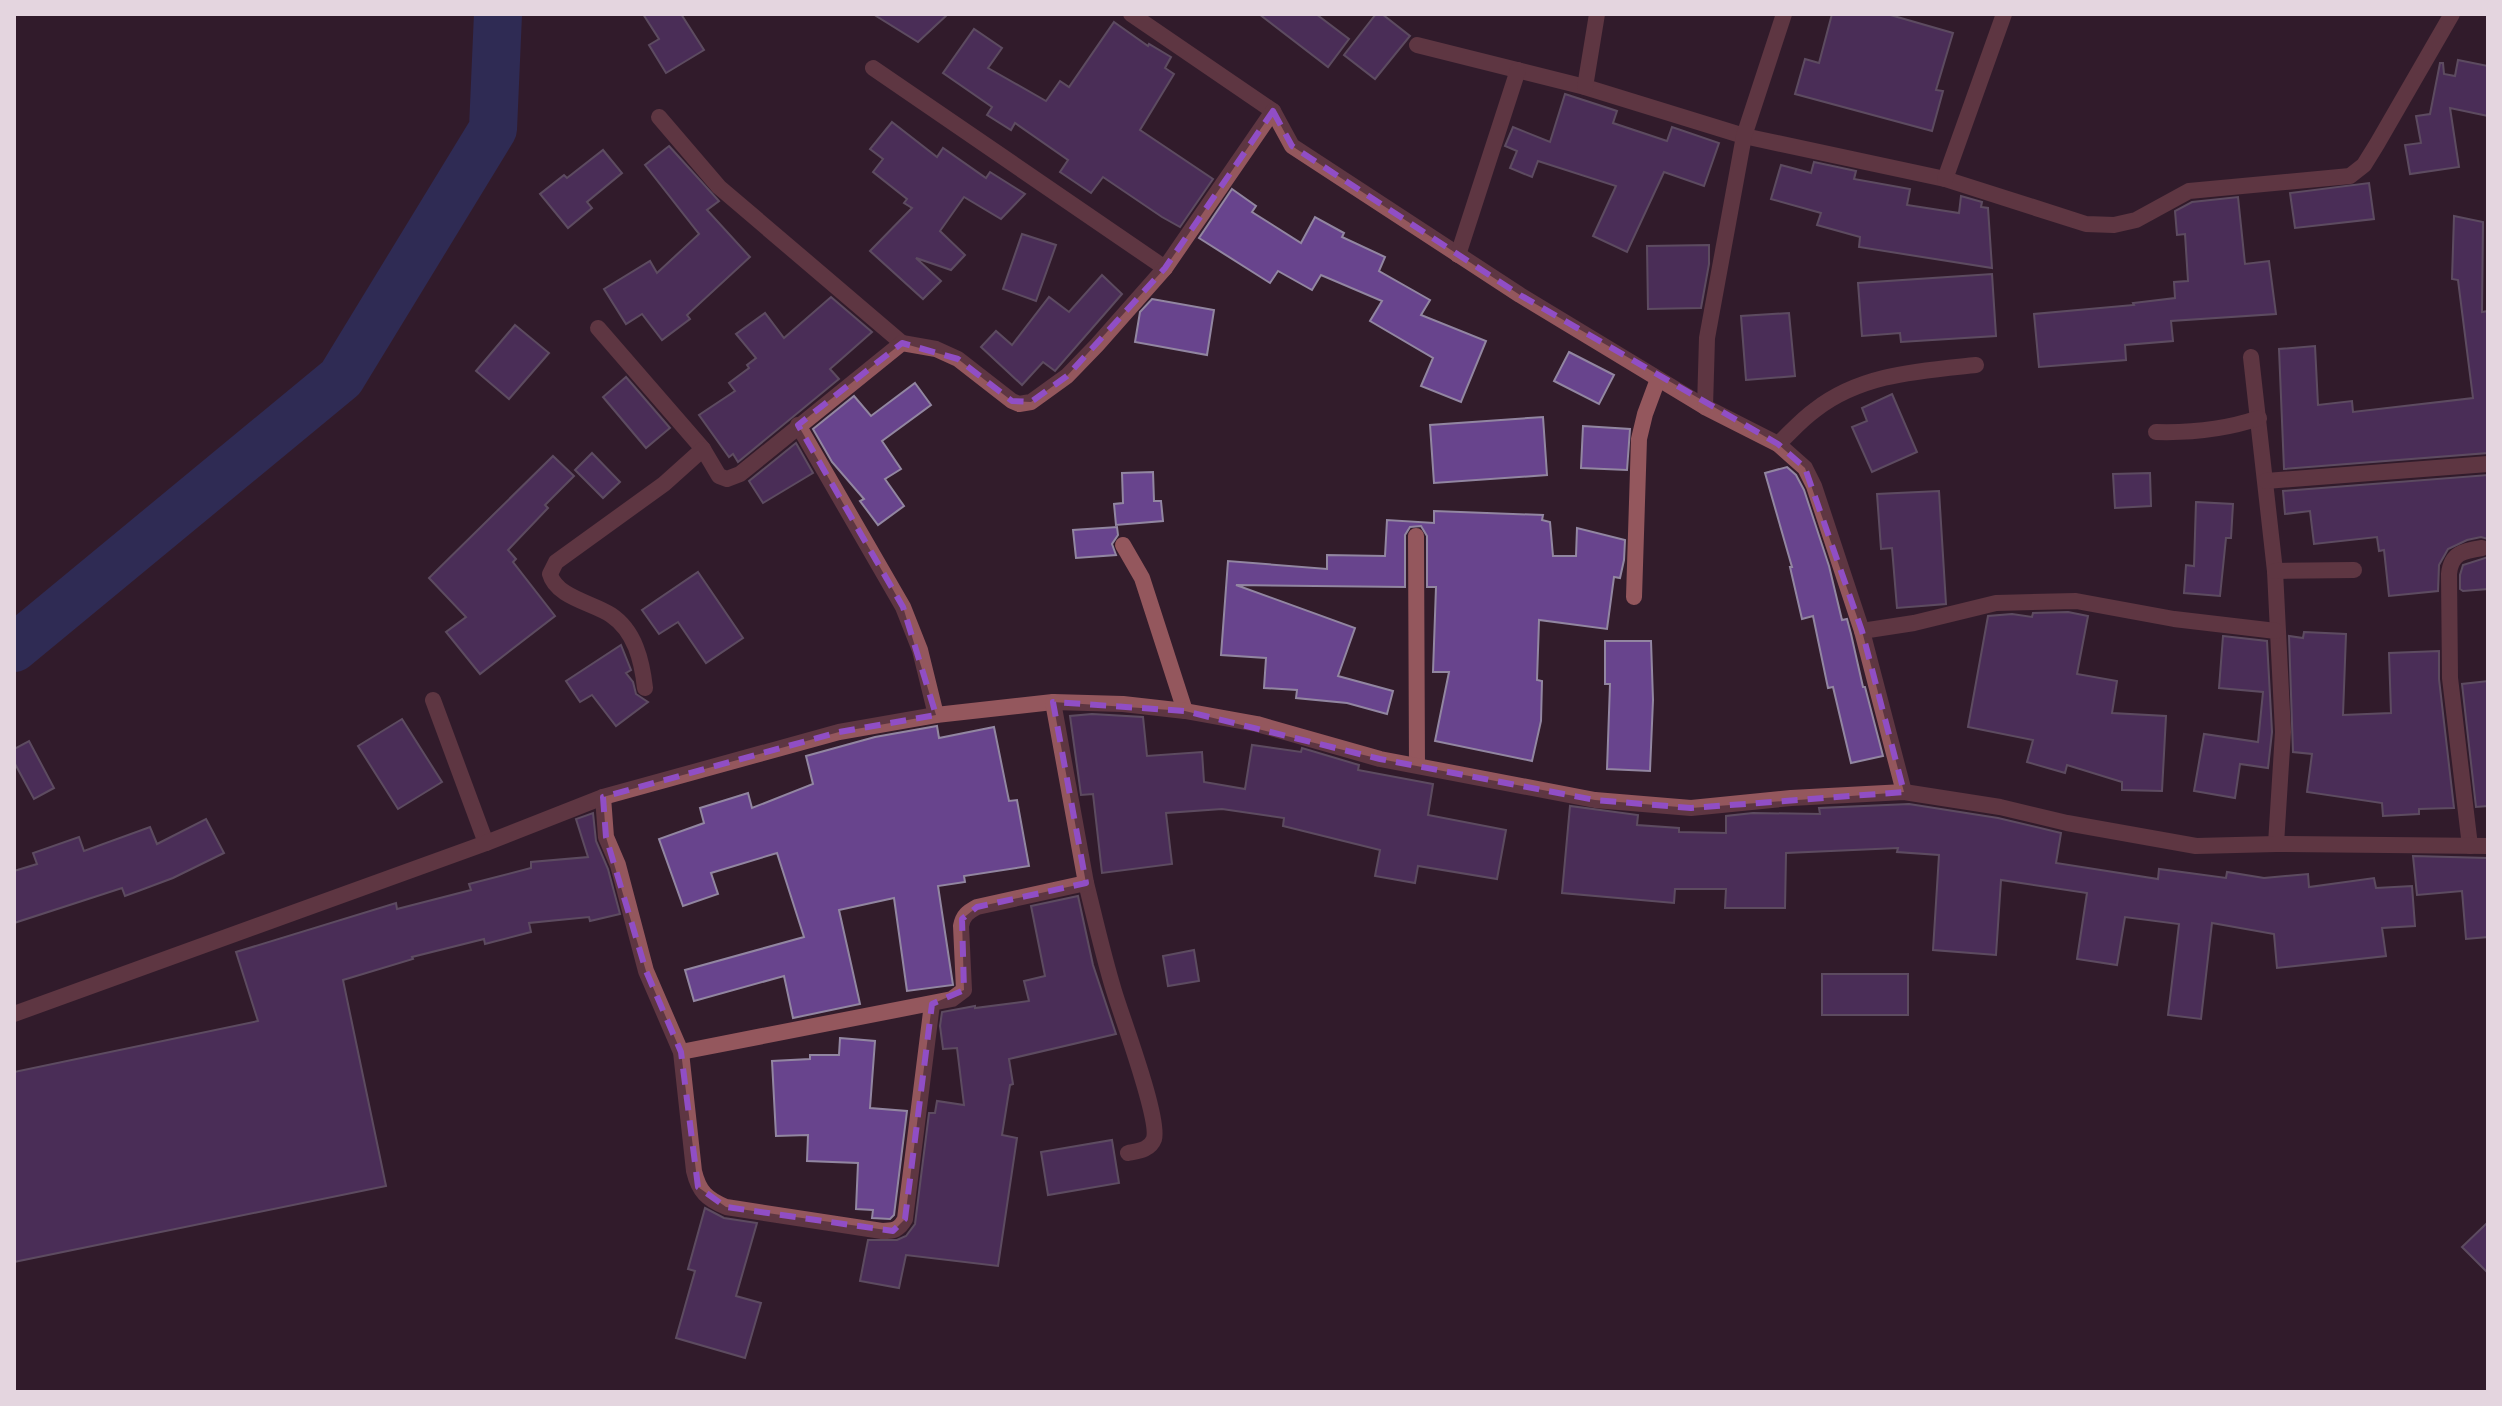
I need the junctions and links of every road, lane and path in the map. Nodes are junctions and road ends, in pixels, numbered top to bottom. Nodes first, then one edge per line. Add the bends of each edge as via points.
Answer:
1 (1131, 14) edge
2 (1597, 14) edge
3 (1784, 14) edge
4 (2004, 14) edge
5 (2452, 14) edge
6 (1417, 45) dead end
7 (873, 68) dead end
8 (1518, 70) junction
9 (1585, 87) junction
10 (1273, 111) junction
11 (659, 117) dead end
12 (1744, 136) junction
13 (1945, 179) junction
14 (1458, 255) junction
15 (1165, 268) junction
16 (598, 328) dead end
17 (902, 343) junction
18 (2251, 357) dead end
19 (1976, 365) dead end
20 (1658, 379) junction
21 (1705, 407) junction
22 (2259, 418) junction
23 (798, 425) junction
24 (2156, 432) dead end
25 (1778, 444) junction
26 (703, 449) junction
27 (2488, 464) edge
28 (2266, 481) junction
29 (1416, 536) dead end
30 (1123, 545) dead end
31 (2482, 548) dead end
32 (2354, 570) dead end
33 (2275, 571) junction
34 (1634, 597) dead end
35 (1862, 631) junction
36 (2276, 631) junction
37 (645, 688) dead end
38 (433, 700) dead end
39 (1053, 702) junction
40 (1185, 711) junction
41 (936, 715) junction
42 (1417, 765) junction
43 (1904, 792) junction
44 (603, 797) junction
45 (486, 843) junction
46 (2276, 844) junction
47 (2470, 846) junction
48 (2488, 846) edge
49 (1086, 883) junction
50 (932, 1004) junction
51 (14, 1014) edge
52 (681, 1052) junction
53 (1128, 1153) dead end

1 - 10 street
2 - 9 street
3 - 12 street
4 - 13 street
5 - 13 street via 2364,165 2350,176 2189,191 2136,220 2114,225 2086,224
6 - 8 street
7 - 15 street
8 - 9 street
8 - 14 street
9 - 12 street
10 - 14 street via 1292,146
10 - 15 street
11 - 17 street via 719,187
12 - 13 street
12 - 21 street via 1707,338
14 - 20 street
15 - 17 street via 1067,376 1025,404 1012,401 958,359
16 - 26 street
17 - 23 street
18 - 22 street
19 - 25 street via 1862,383 1816,409
20 - 21 street
20 - 34 street via 1639,439
21 - 25 street
22 - 24 street via 2231,428
22 - 28 street
23 - 26 street via 733,478 719,476
23 - 41 street via 903,607
25 - 35 street via 1805,468 1814,486
26 - 37 street via 556,562 550,574 556,587 613,616 627,631
27 - 28 street
28 - 33 street
29 - 42 street
30 - 40 street via 1142,578
31 - 47 street via 2459,552 2450,562 2449,574 2450,678
32 - 33 street
33 - 36 street
35 - 36 street via 1996,603 2076,601
35 - 43 street
36 - 46 street via 2283,732
38 - 45 street
39 - 40 street
39 - 41 street
39 - 49 street
40 - 42 street
41 - 44 street via 839,732
42 - 43 street via 1595,800 1691,808
43 - 46 street via 2196,846
44 - 45 street
44 - 52 street via 606,837 646,971
45 - 51 street
46 - 47 street
47 - 48 street
49 - 50 street via 968,912 961,926 964,990
49 - 53 street via 1155,1128 1147,1148
50 - 52 street
50 - 52 street via 905,1219 893,1231 726,1207 708,1199 694,1171

